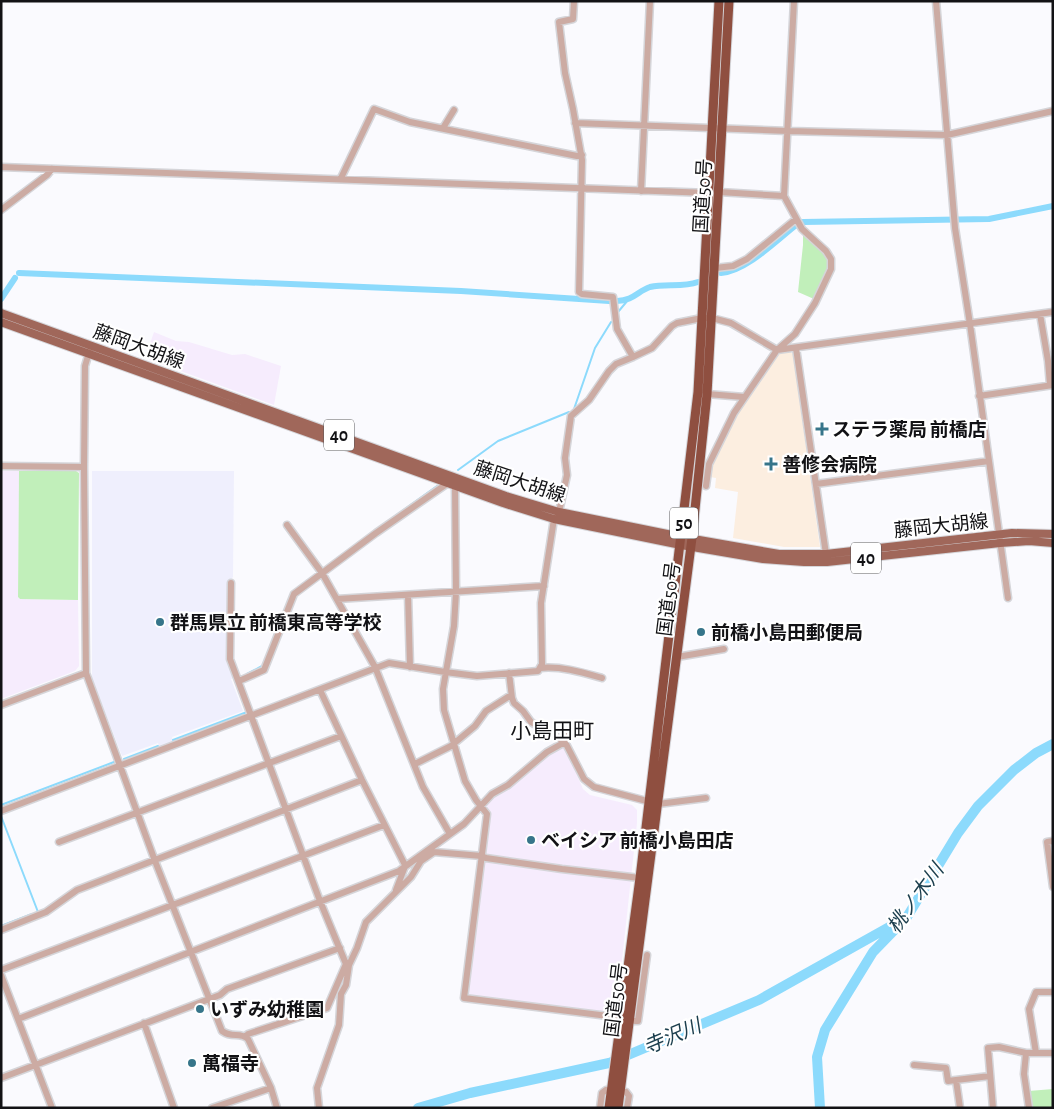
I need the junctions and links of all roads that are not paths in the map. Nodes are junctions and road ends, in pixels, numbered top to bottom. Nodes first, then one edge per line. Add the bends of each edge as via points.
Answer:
1 (574, 1) edge
2 (650, 1) edge
3 (720, 1) edge
4 (729, 1) edge
5 (794, 1) edge
6 (936, 1) edge
7 (454, 110) dead end
8 (1053, 111) edge
9 (575, 123) junction
10 (644, 126) junction
11 (443, 128) junction
12 (718, 129) junction
13 (788, 132) junction
14 (947, 134) junction
15 (582, 155) junction
16 (1, 167) edge
17 (52, 169) junction
18 (341, 178) junction
19 (582, 187) junction
20 (641, 190) junction
21 (719, 192) junction
22 (709, 193) junction
23 (784, 196) junction
24 (1, 210) edge
25 (796, 219) junction
26 (715, 268) junction
27 (1053, 312) edge
28 (1, 313) edge
29 (1040, 314) junction
30 (702, 318) junction
31 (712, 318) junction
32 (1, 322) edge
33 (970, 324) junction
34 (796, 348) junction
35 (90, 349) junction
36 (777, 350) junction
37 (633, 357) junction
38 (1051, 385) edge
39 (707, 394) junction
40 (979, 396) junction
41 (744, 398) junction
42 (989, 460) junction
43 (1, 466) edge
44 (84, 467) junction
45 (451, 484) junction
46 (816, 484) junction
47 (706, 486) dead end
48 (559, 512) junction
49 (554, 519) junction
50 (287, 525) dead end
51 (1053, 534) edge
52 (1000, 539) junction
53 (681, 541) junction
54 (691, 542) junction
55 (1053, 543) edge
56 (826, 554) junction
57 (322, 573) junction
58 (231, 583) dead end
59 (544, 586) junction
60 (456, 592) junction
61 (408, 595) junction
62 (1008, 598) dead end
63 (337, 599) junction
64 (724, 648) dead end
65 (677, 657) junction
66 (410, 666) junction
67 (375, 667) junction
68 (540, 668) junction
69 (445, 672) junction
70 (86, 673) junction
71 (509, 673) junction
72 (602, 678) dead end
73 (240, 681) junction
74 (320, 690) junction
75 (511, 695) junction
76 (1, 706) edge
77 (252, 715) junction
78 (572, 728) dead end
79 (341, 736) junction
80 (565, 742) junction
81 (453, 743) junction
82 (269, 762) junction
83 (414, 764) junction
84 (120, 765) junction
85 (362, 780) junction
86 (706, 798) dead end
87 (653, 803) junction
88 (480, 806) junction
89 (286, 809) junction
90 (1, 811) edge
91 (137, 812) junction
92 (384, 825) junction
93 (450, 834) junction
94 (1053, 841) edge
95 (59, 842) dead end
96 (303, 855) junction
97 (482, 856) junction
98 (155, 861) junction
99 (405, 865) junction
100 (640, 878) junction
101 (1053, 887) edge
102 (396, 892) junction
103 (320, 901) junction
104 (173, 905) junction
105 (1, 930) edge
106 (340, 948) junction
107 (191, 951) junction
108 (647, 955) dead end
109 (347, 965) junction
110 (1, 970) edge
111 (1, 975) edge
112 (1053, 992) edge
113 (209, 999) junction
114 (616, 1018) dead end
115 (18, 1019) junction
116 (635, 1021) dead end
117 (144, 1023) junction
118 (245, 1037) junction
119 (623, 1040) junction
120 (1026, 1053) junction
121 (1036, 1053) junction
122 (1053, 1053) edge
123 (35, 1065) junction
124 (914, 1065) dead end
125 (619, 1068) junction
126 (990, 1076) junction
127 (1, 1078) edge
128 (956, 1080) junction
129 (271, 1088) junction
130 (606, 1090) dead end
131 (626, 1092) dead end
132 (52, 1108) edge
133 (174, 1108) edge
134 (212, 1108) edge
135 (277, 1108) edge
136 (319, 1108) edge
137 (600, 1108) edge
138 (609, 1108) edge
139 (618, 1108) edge
140 (627, 1108) edge
141 (960, 1108) edge
142 (994, 1108) edge
143 (1028, 1108) edge

1 - 9 street via 574,19 559,22
2 - 10 street
3 - 12 highway, 国道50号 / 50
4 - 12 highway, 国道50号 / 50
5 - 13 street
6 - 14 street
7 - 11 street
8 - 14 street
9 - 10 street
9 - 15 street
10 - 12 street
10 - 20 street
11 - 15 street
11 - 18 street via 410,122 374,109
12 - 13 street
12 - 21 highway, 国道50号 / 50
12 - 22 highway, 国道50号 / 50
13 - 14 street
13 - 23 street
14 - 33 street via 955,228
15 - 19 street
16 - 17 street
17 - 18 street
17 - 24 street
18 - 19 street
19 - 20 street
19 - 37 street via 579,292 613,297 617,329
20 - 22 street
21 - 23 street
21 - 26 highway, 国道50号 / 50
22 - 30 highway, 国道50号 / 50
23 - 25 street
25 - 26 street via 747,259 733,266
25 - 36 street via 826,251 831,259 831,269 795,334
26 - 31 highway, 国道50号 / 50
27 - 29 street
28 - 35 main road, 藤岡大胡線 / 40
29 - 33 street
29 - 38 street
30 - 31 street
30 - 37 street via 672,326 652,348
30 - 53 highway, 国道50号 / 50 via 698,392
31 - 36 street via 731,323
31 - 39 highway, 国道50号 / 50
32 - 35 main road, 藤岡大胡線 / 40
33 - 34 street
33 - 40 street
34 - 36 street
34 - 46 street
35 - 44 street via 85,366
35 - 45 main road, 藤岡大胡線 / 40
35 - 48 main road, 藤岡大胡線 / 40
36 - 41 street
37 - 48 street via 616,364 590,400 571,416 565,458 567,475
38 - 40 street
39 - 41 street
39 - 54 highway, 国道50号 / 50
40 - 42 street
41 - 47 street via 709,464
42 - 46 street
42 - 52 street
43 - 44 street
44 - 70 street
45 - 49 main road, 藤岡大胡線 / 40
45 - 57 street via 376,532
45 - 60 street
46 - 56 street
48 - 49 street
48 - 53 main road, 藤岡大胡線 / 40
49 - 53 main road, 藤岡大胡線 / 40
49 - 59 street
50 - 57 street
51 - 52 main road, 藤岡大胡線 / 40 via 1029,533
52 - 54 main road, 藤岡大胡線 / 40 via 827,562 763,559
52 - 55 main road, 藤岡大胡線 / 40
52 - 56 main road, 藤岡大胡線 / 40
52 - 62 street
53 - 54 main road, 藤岡大胡線 / 40
53 - 87 highway, 国道50号 / 50
54 - 56 main road, 藤岡大胡線 / 40 via 778,554
54 - 65 highway, 国道50号 / 50
57 - 63 street
57 - 73 street via 294,594 264,670
58 - 73 street via 230,659
59 - 60 street
59 - 68 street
60 - 61 street
60 - 69 street via 454,626
61 - 63 street
61 - 66 street
63 - 67 street
64 - 65 street
65 - 87 highway, 国道50号 / 50
66 - 67 street via 388,663
66 - 69 street
67 - 74 street
67 - 83 street
68 - 71 street via 538,671
68 - 72 street via 575,670
69 - 71 street via 477,676
69 - 81 street via 444,710
70 - 76 street
70 - 84 street
71 - 75 street
73 - 77 street
74 - 77 street
74 - 79 street
75 - 80 street via 531,722
75 - 81 street via 486,711
77 - 82 street
77 - 84 street
78 - 80 street
79 - 82 street
79 - 85 street
80 - 87 street via 584,779 594,787
80 - 88 street via 547,752
81 - 83 street
81 - 88 street via 465,781
82 - 89 street
82 - 91 street
83 - 93 street via 423,787
84 - 90 street
84 - 91 street
85 - 89 street
85 - 92 street
86 - 87 street
87 - 100 highway, 国道50号 / 50
87 - 119 highway, 国道50号 / 50
88 - 93 street
88 - 97 street via 487,814
89 - 96 street
89 - 98 street
91 - 95 street
91 - 98 street
92 - 96 street
92 - 99 street
93 - 99 street
94 - 101 street via 1047,842
96 - 103 street
96 - 104 street
97 - 100 street
97 - 102 street via 434,852 421,861
97 - 114 street via 464,998
98 - 104 street
98 - 105 street via 77,890 46,912
99 - 102 street
99 - 103 street via 399,871
100 - 119 highway, 国道50号 / 50
102 - 109 street via 366,922
103 - 106 street
103 - 107 street
104 - 107 street
104 - 110 street
106 - 109 street
106 - 113 street via 227,989
107 - 113 street
107 - 115 street
108 - 116 street via 638,1021
109 - 118 street via 327,1008
109 - 136 street via 339,1025 317,1088
111 - 115 street
112 - 121 street via 1036,992 1029,1009
113 - 117 street
113 - 118 street via 222,1031 230,1036
115 - 123 street
117 - 123 street
117 - 133 street
118 - 129 street
119 - 125 highway, 国道50号 / 50
120 - 121 street
120 - 126 street via 988,1048
120 - 143 street via 1024,1074
121 - 122 street
123 - 127 street
123 - 132 street
124 - 128 street via 946,1068 948,1081
125 - 138 highway, 国道50号 / 50
125 - 139 highway, 国道50号 / 50
126 - 128 street
126 - 142 street
128 - 141 street
129 - 134 street
129 - 135 street
130 - 137 street via 602,1093
131 - 140 street via 629,1096

